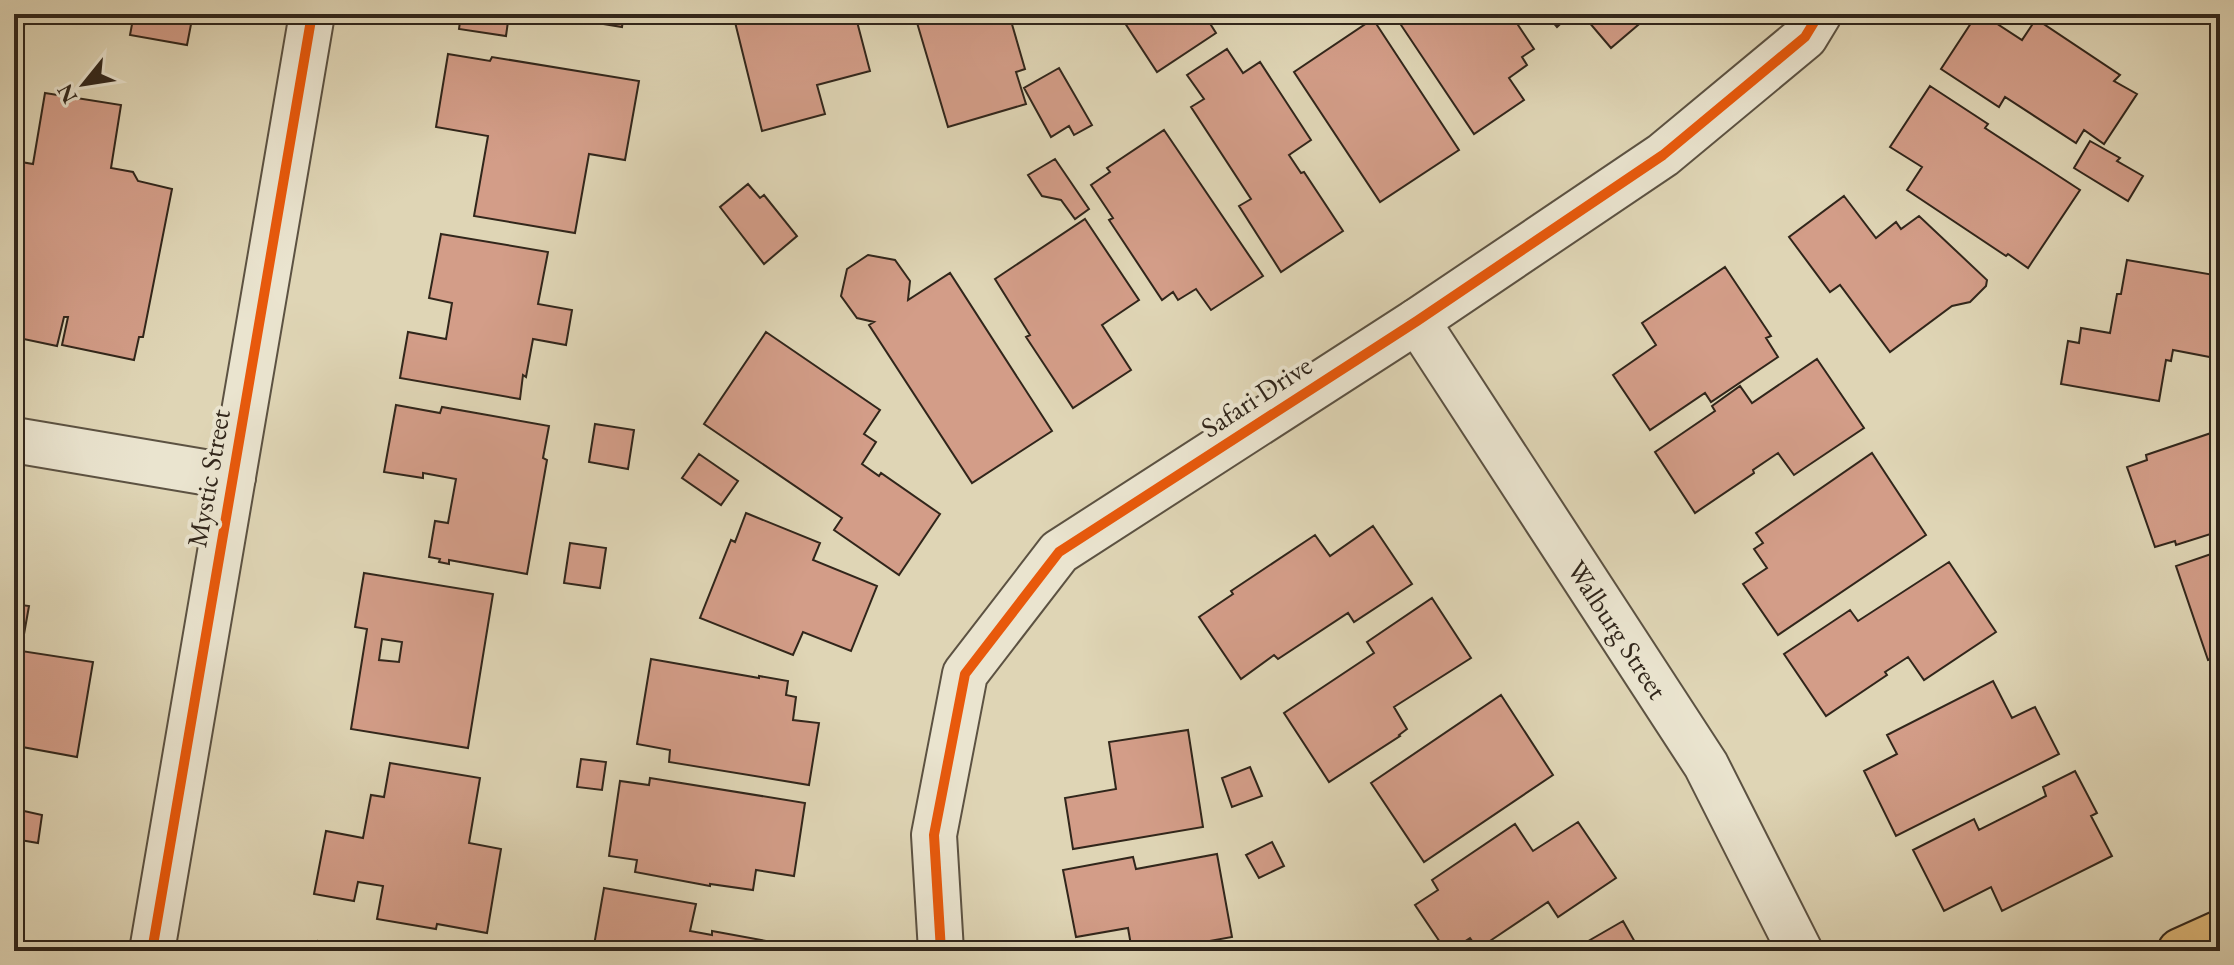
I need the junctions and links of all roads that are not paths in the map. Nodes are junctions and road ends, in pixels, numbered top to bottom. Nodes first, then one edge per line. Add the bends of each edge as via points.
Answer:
1 (312, 14) edge
2 (1819, 14) edge
3 (1417, 321) junction
4 (14, 440) edge
5 (233, 477) junction
6 (2220, 933) edge
7 (152, 951) edge
8 (941, 951) edge
9 (1800, 951) edge
10 (2180, 951) edge

1 - 5 street, Mystic Street
2 - 3 street, Safari Drive via 1805,37 1663,155
3 - 8 street, Safari Drive via 1059,552 965,674 934,835
3 - 9 street, Walburg Street via 1706,765
4 - 5 street
5 - 7 street, Mystic Street
6 - 10 main road

